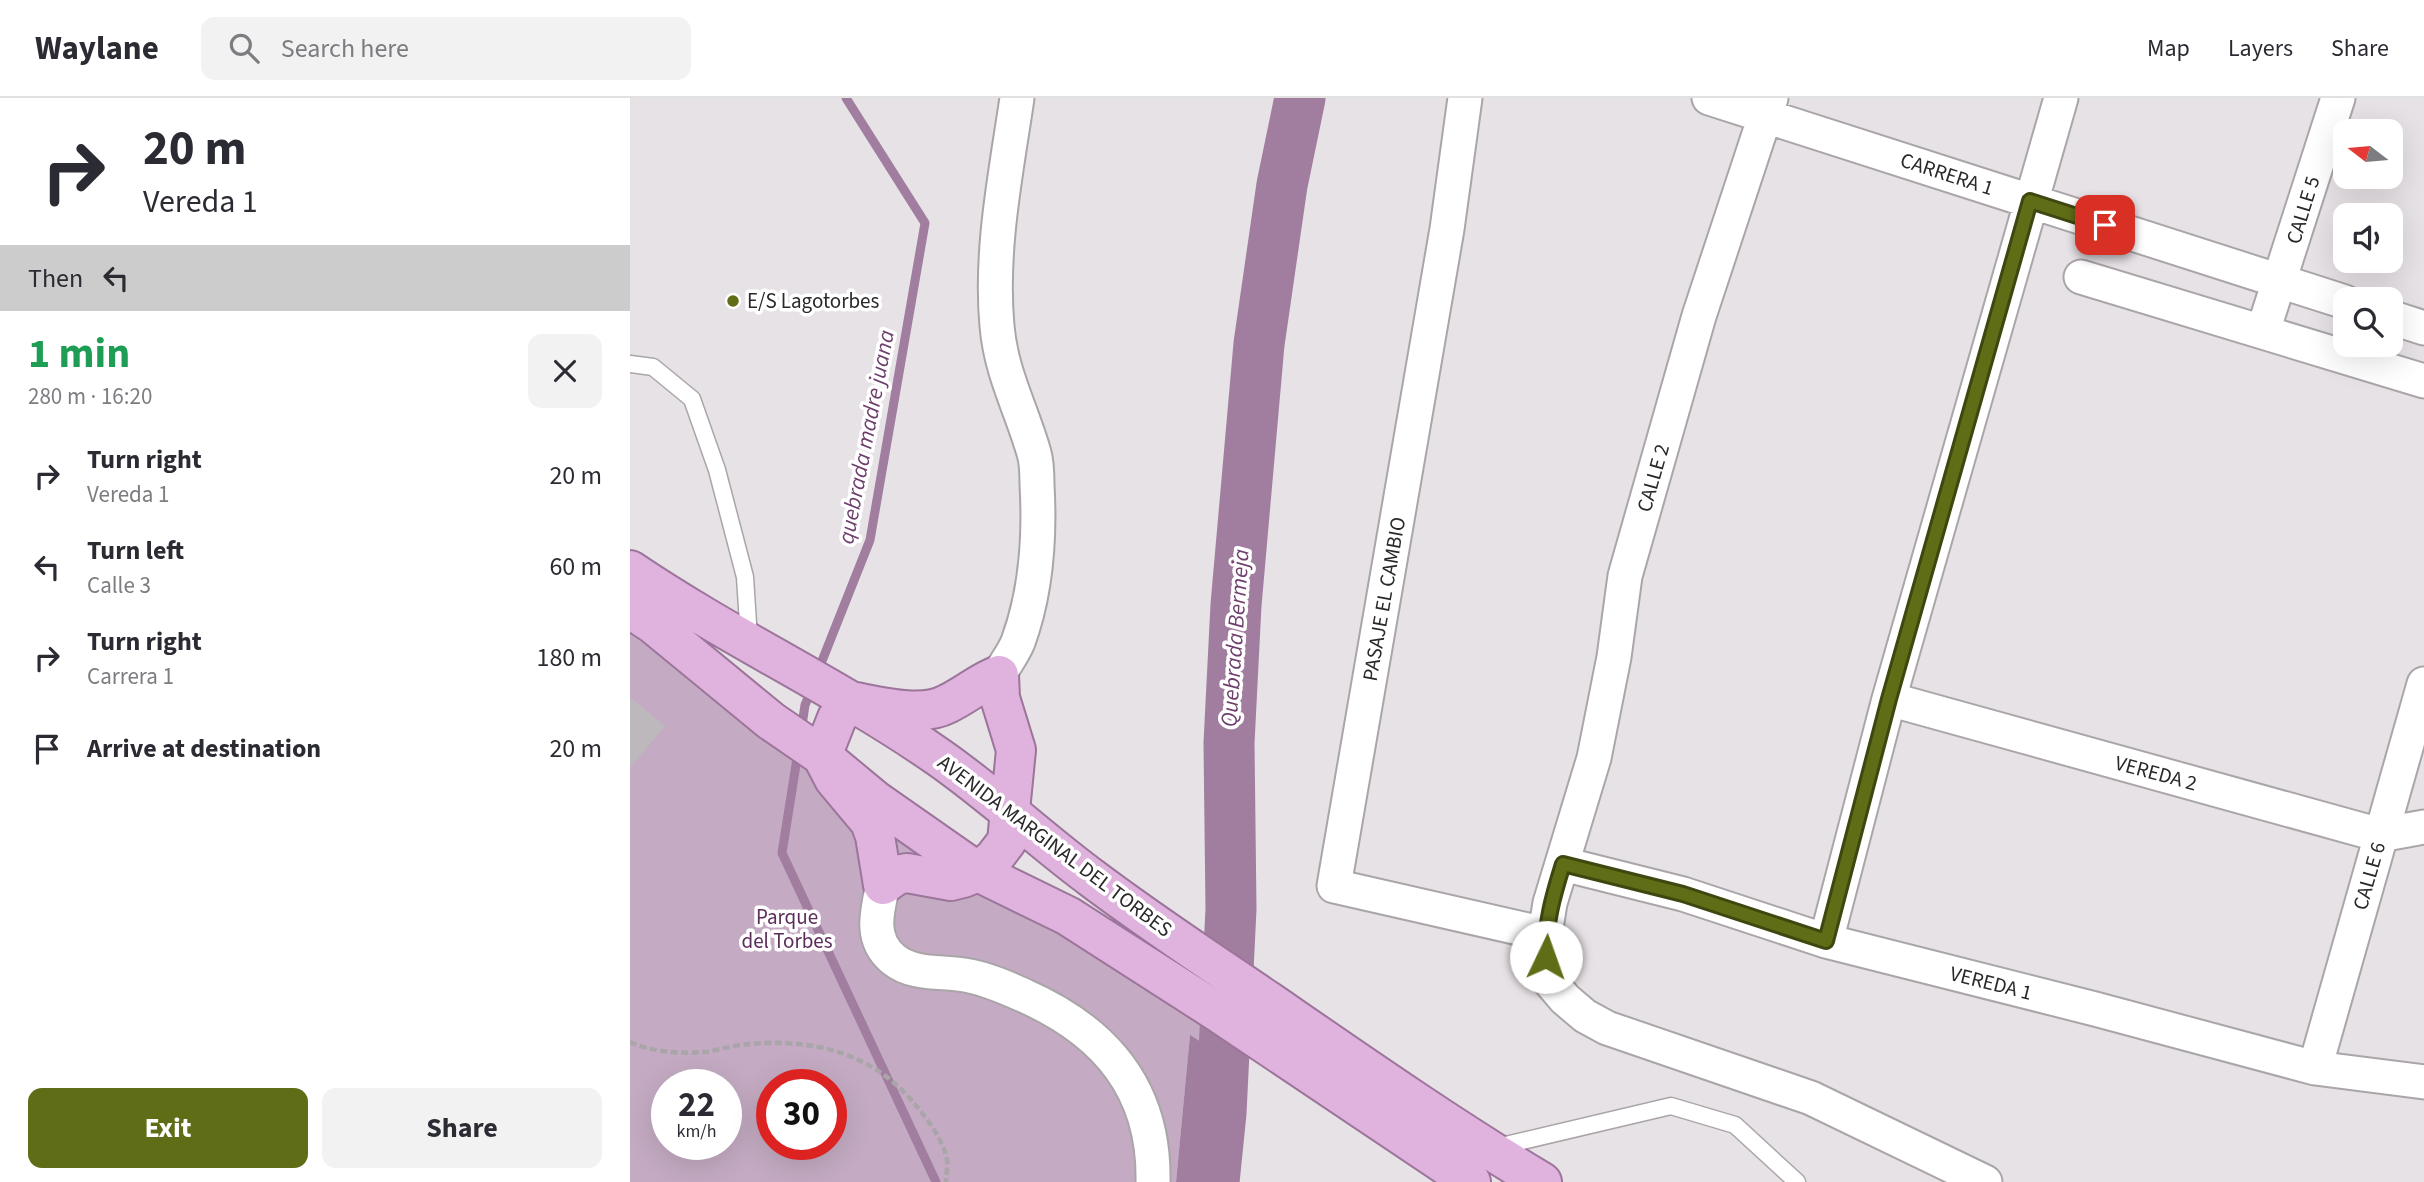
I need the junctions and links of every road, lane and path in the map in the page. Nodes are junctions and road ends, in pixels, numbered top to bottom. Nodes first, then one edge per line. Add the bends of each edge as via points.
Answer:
1 (1017, 98) edge
2 (1465, 98) edge
3 (1709, 98) edge
4 (2061, 98) edge
5 (2338, 98) edge
6 (1768, 106) edge
7 (2030, 201) junction
8 (2081, 277) dead end
9 (2280, 281) junction
10 (2333, 298) edge
11 (2403, 321) edge
12 (2424, 328) edge
13 (2263, 331) junction
14 (630, 364) edge
15 (2424, 381) edge
16 (630, 570) edge
17 (630, 609) edge
18 (750, 645) junction
19 (999, 675) junction
20 (2424, 684) edge
21 (1889, 699) junction
22 (850, 701) junction
23 (821, 756) junction
24 (1010, 810) junction
25 (2424, 827) edge
26 (2380, 835) junction
27 (1563, 864) junction
28 (978, 872) junction
29 (883, 885) junction
30 (1545, 934) junction
31 (1826, 941) junction
32 (630, 1042) edge
33 (2315, 1068) junction
34 (2424, 1082) edge
35 (1479, 1166) edge
36 (946, 1182) edge
37 (1153, 1182) edge
38 (1542, 1182) edge
39 (1797, 1182) edge
40 (1985, 1182) edge

1 - 19 street via 994,281 1003,366 1036,456 1038,508 1036,560 1027,607 1017,644
2 - 30 street, PASAJE EL CAMBIO via 1447,229 1335,886
3 - 6 street, CARRERA 1
4 - 7 street
5 - 9 street, CALLE 5
6 - 7 street, CARRERA 1
6 - 27 street, CALLE 2 via 1699,316 1625,576 1594,758
7 - 9 street, CARRERA 1
7 - 21 street
8 - 13 street
9 - 10 street, CARRERA 1
9 - 13 street, CALLE 5
11 - 12 street
13 - 15 street
14 - 18 lane via 653,367 692,399 718,470 745,578
16 - 18 highway, AVENIDA MARGINAL DEL TORBES
17 - 23 highway, AVENIDA MARGINAL DEL TORBES
18 - 22 highway, AVENIDA MARGINAL DEL TORBES
19 - 22 highway via 944,706 910,711
19 - 24 highway via 1000,698 1016,750
20 - 26 street, CALLE 6
21 - 26 street, VEREDA 2
21 - 31 street
22 - 23 highway via 837,718
22 - 24 highway, AVENIDA MARGINAL DEL TORBES via 936,755
23 - 28 highway, AVENIDA MARGINAL DEL TORBES
23 - 29 highway via 870,822
24 - 28 highway via 1007,841
24 - 35 highway, AVENIDA MARGINAL DEL TORBES via 1092,878 1310,1030
25 - 26 street, VEREDA 2
26 - 33 street, CALLE 6
27 - 30 street, CALLE 2
27 - 31 street, VEREDA 1 via 1683,894
28 - 29 highway via 951,881 907,873
28 - 35 highway, AVENIDA MARGINAL DEL TORBES via 1068,916 1313,1076
29 - 37 street via 877,930 881,944 895,961 914,970 957,973 995,983 1062,1014 1111,1055 1142,1112
30 - 40 street, CALLE 2 via 1548,979 1585,1016 1607,1028 1811,1098
31 - 33 street, VEREDA 1
32 - 36 path via 674,1053 778,1042 819,1046 859,1058 897,1083 929,1121 947,1159
33 - 34 street, VEREDA 1
35 - 38 highway, AVENIDA MARGINAL DEL TORBES
35 - 39 lane via 1671,1106 1735,1125

